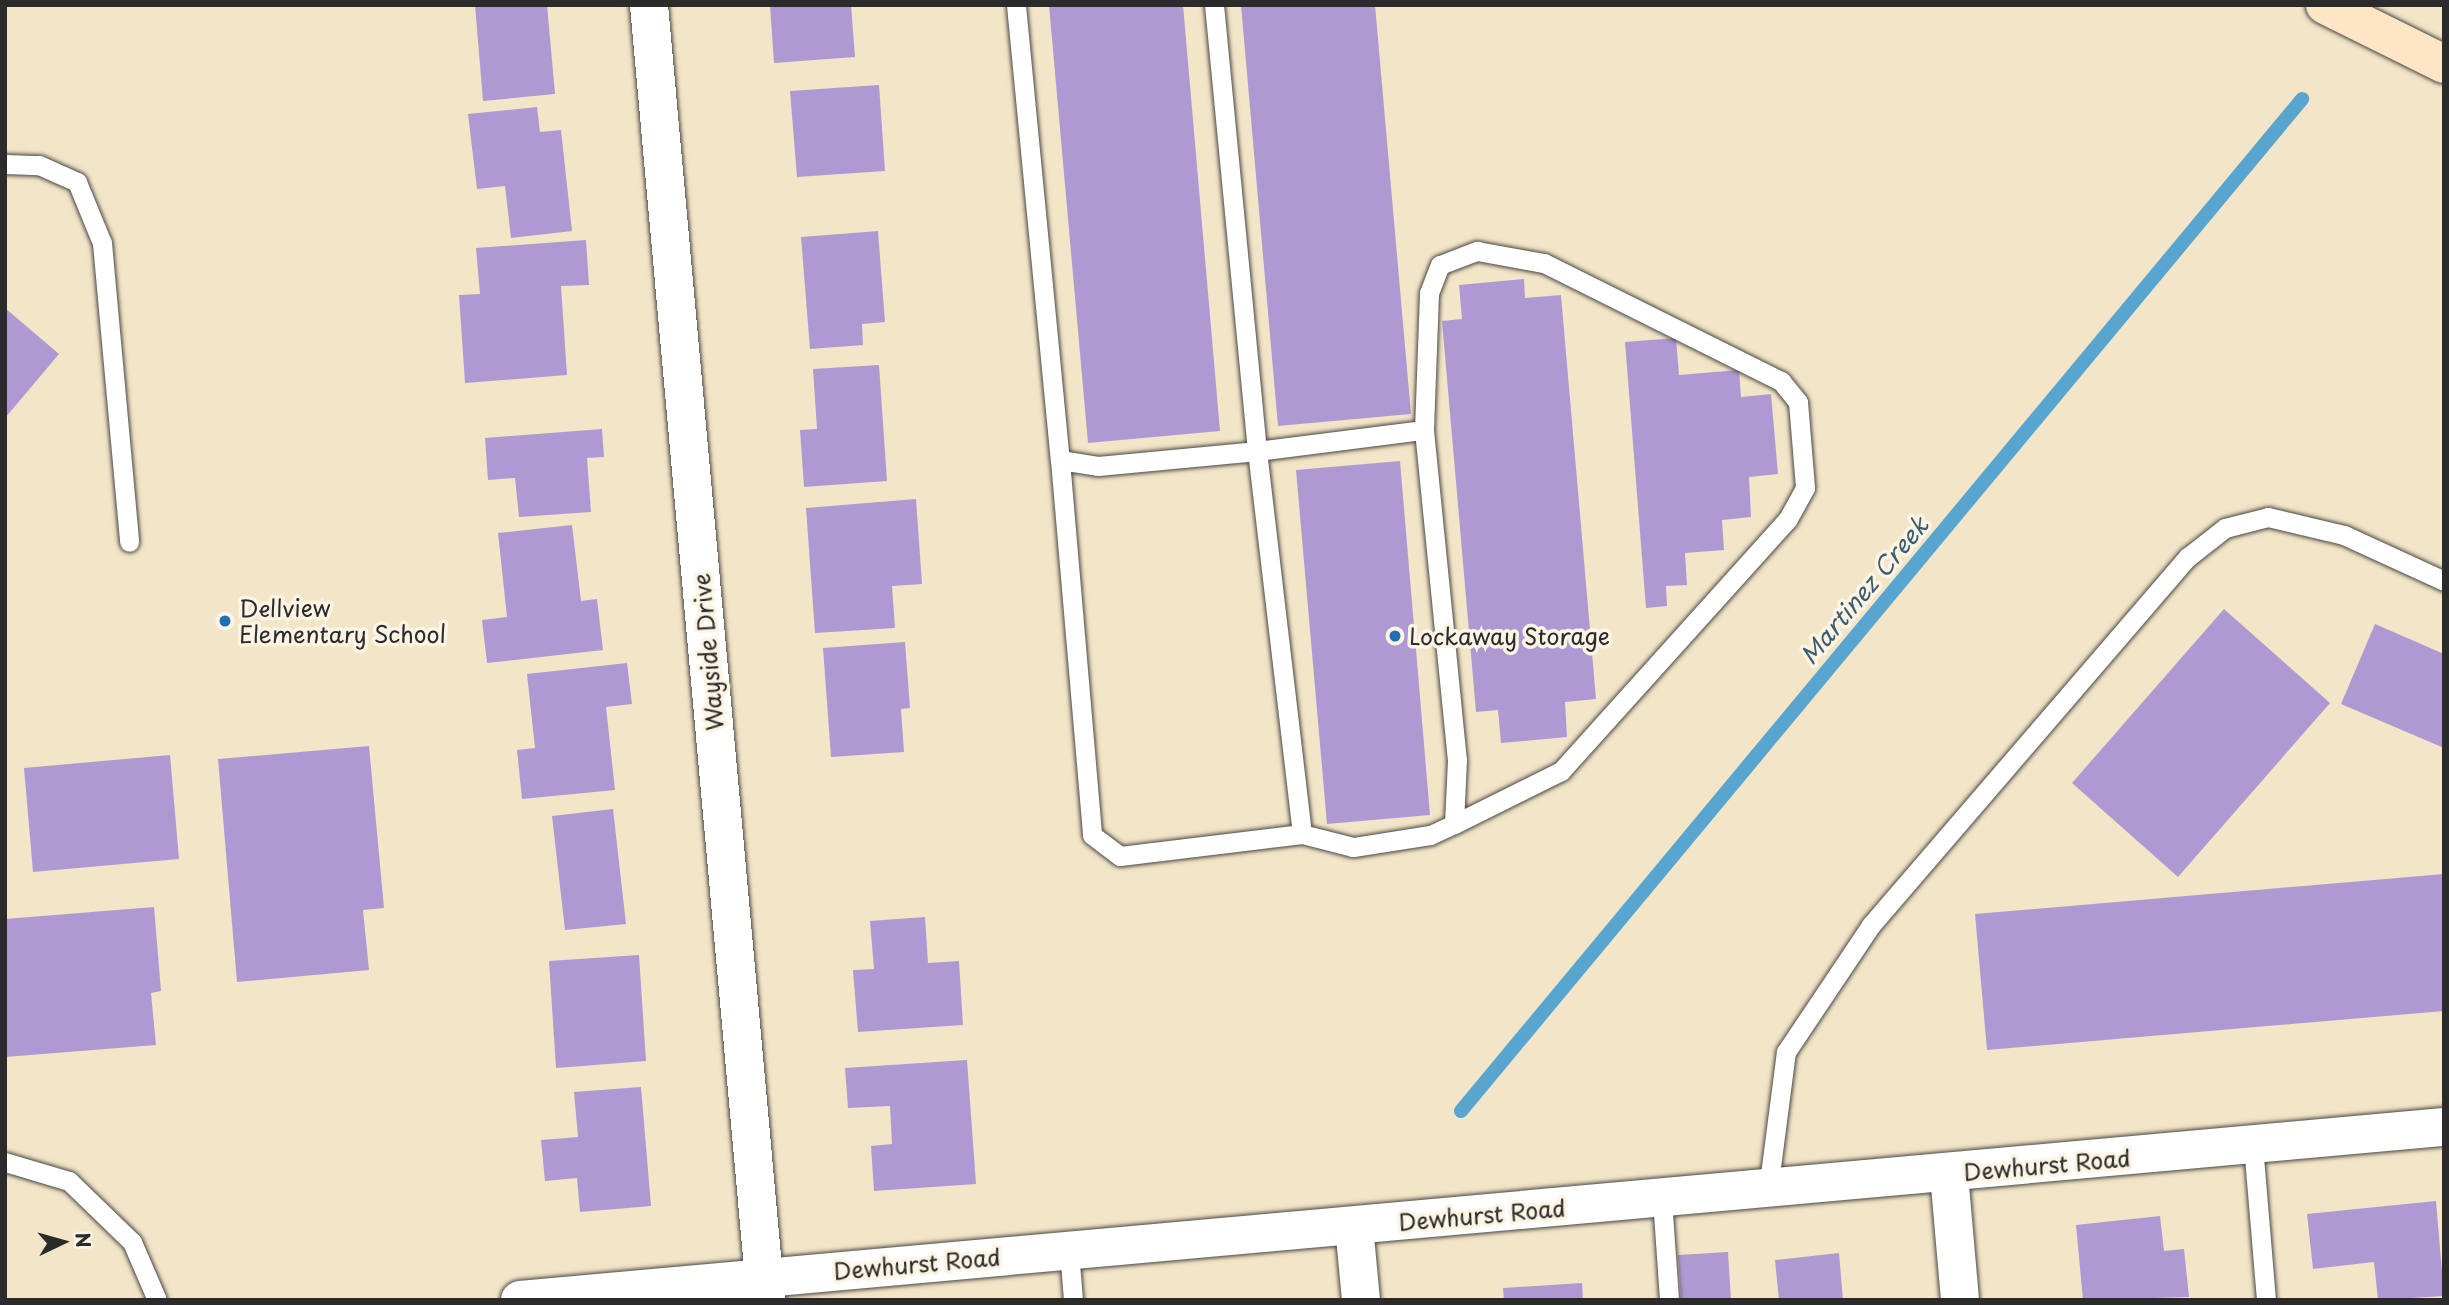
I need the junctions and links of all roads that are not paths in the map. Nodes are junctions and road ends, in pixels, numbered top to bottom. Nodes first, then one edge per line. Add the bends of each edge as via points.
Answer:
1 (649, 5) edge
2 (1016, 5) edge
3 (1214, 5) edge
4 (2325, 5) edge
5 (2444, 64) edge
6 (5, 163) edge
7 (1424, 430) junction
8 (1257, 451) junction
9 (1060, 460) junction
10 (129, 542) dead end
11 (2444, 581) edge
12 (1454, 824) junction
13 (1302, 834) junction
14 (2444, 1127) edge
15 (2253, 1145) junction
16 (5, 1162) edge
17 (1949, 1174) junction
18 (1768, 1190) junction
19 (1662, 1199) junction
20 (1354, 1226) junction
21 (1069, 1251) junction
22 (765, 1288) edge
23 (157, 1300) edge
24 (520, 1300) edge
25 (1073, 1300) edge
26 (1361, 1300) edge
27 (1670, 1300) edge
28 (1960, 1300) edge
29 (2266, 1300) edge

1 - 22 street, Wayside Drive
2 - 9 lane
3 - 8 lane
4 - 5 main road
6 - 10 lane via 39,165 77,182 102,243
7 - 8 lane
7 - 12 lane via 1457,760
7 - 12 lane via 1430,293 1440,265 1477,251 1544,263 1780,381 1798,402 1805,488 1787,520 1561,771
8 - 9 lane via 1098,466
8 - 13 lane
9 - 13 lane via 1092,835 1120,856
11 - 18 lane via 2344,535 2268,517 2225,528 2188,557 1871,925 1801,1029 1786,1052
12 - 13 lane via 1430,835 1353,847
14 - 15 street, Dewhurst Road
15 - 17 street, Dewhurst Road
15 - 29 lane
16 - 23 lane via 69,1181 132,1242
17 - 18 street, Dewhurst Road
17 - 28 street
18 - 19 street, Dewhurst Road
19 - 20 street, Dewhurst Road
19 - 27 lane
20 - 21 street, Dewhurst Road
20 - 26 street
21 - 22 street, Dewhurst Road
21 - 25 lane
22 - 24 street, Dewhurst Road

